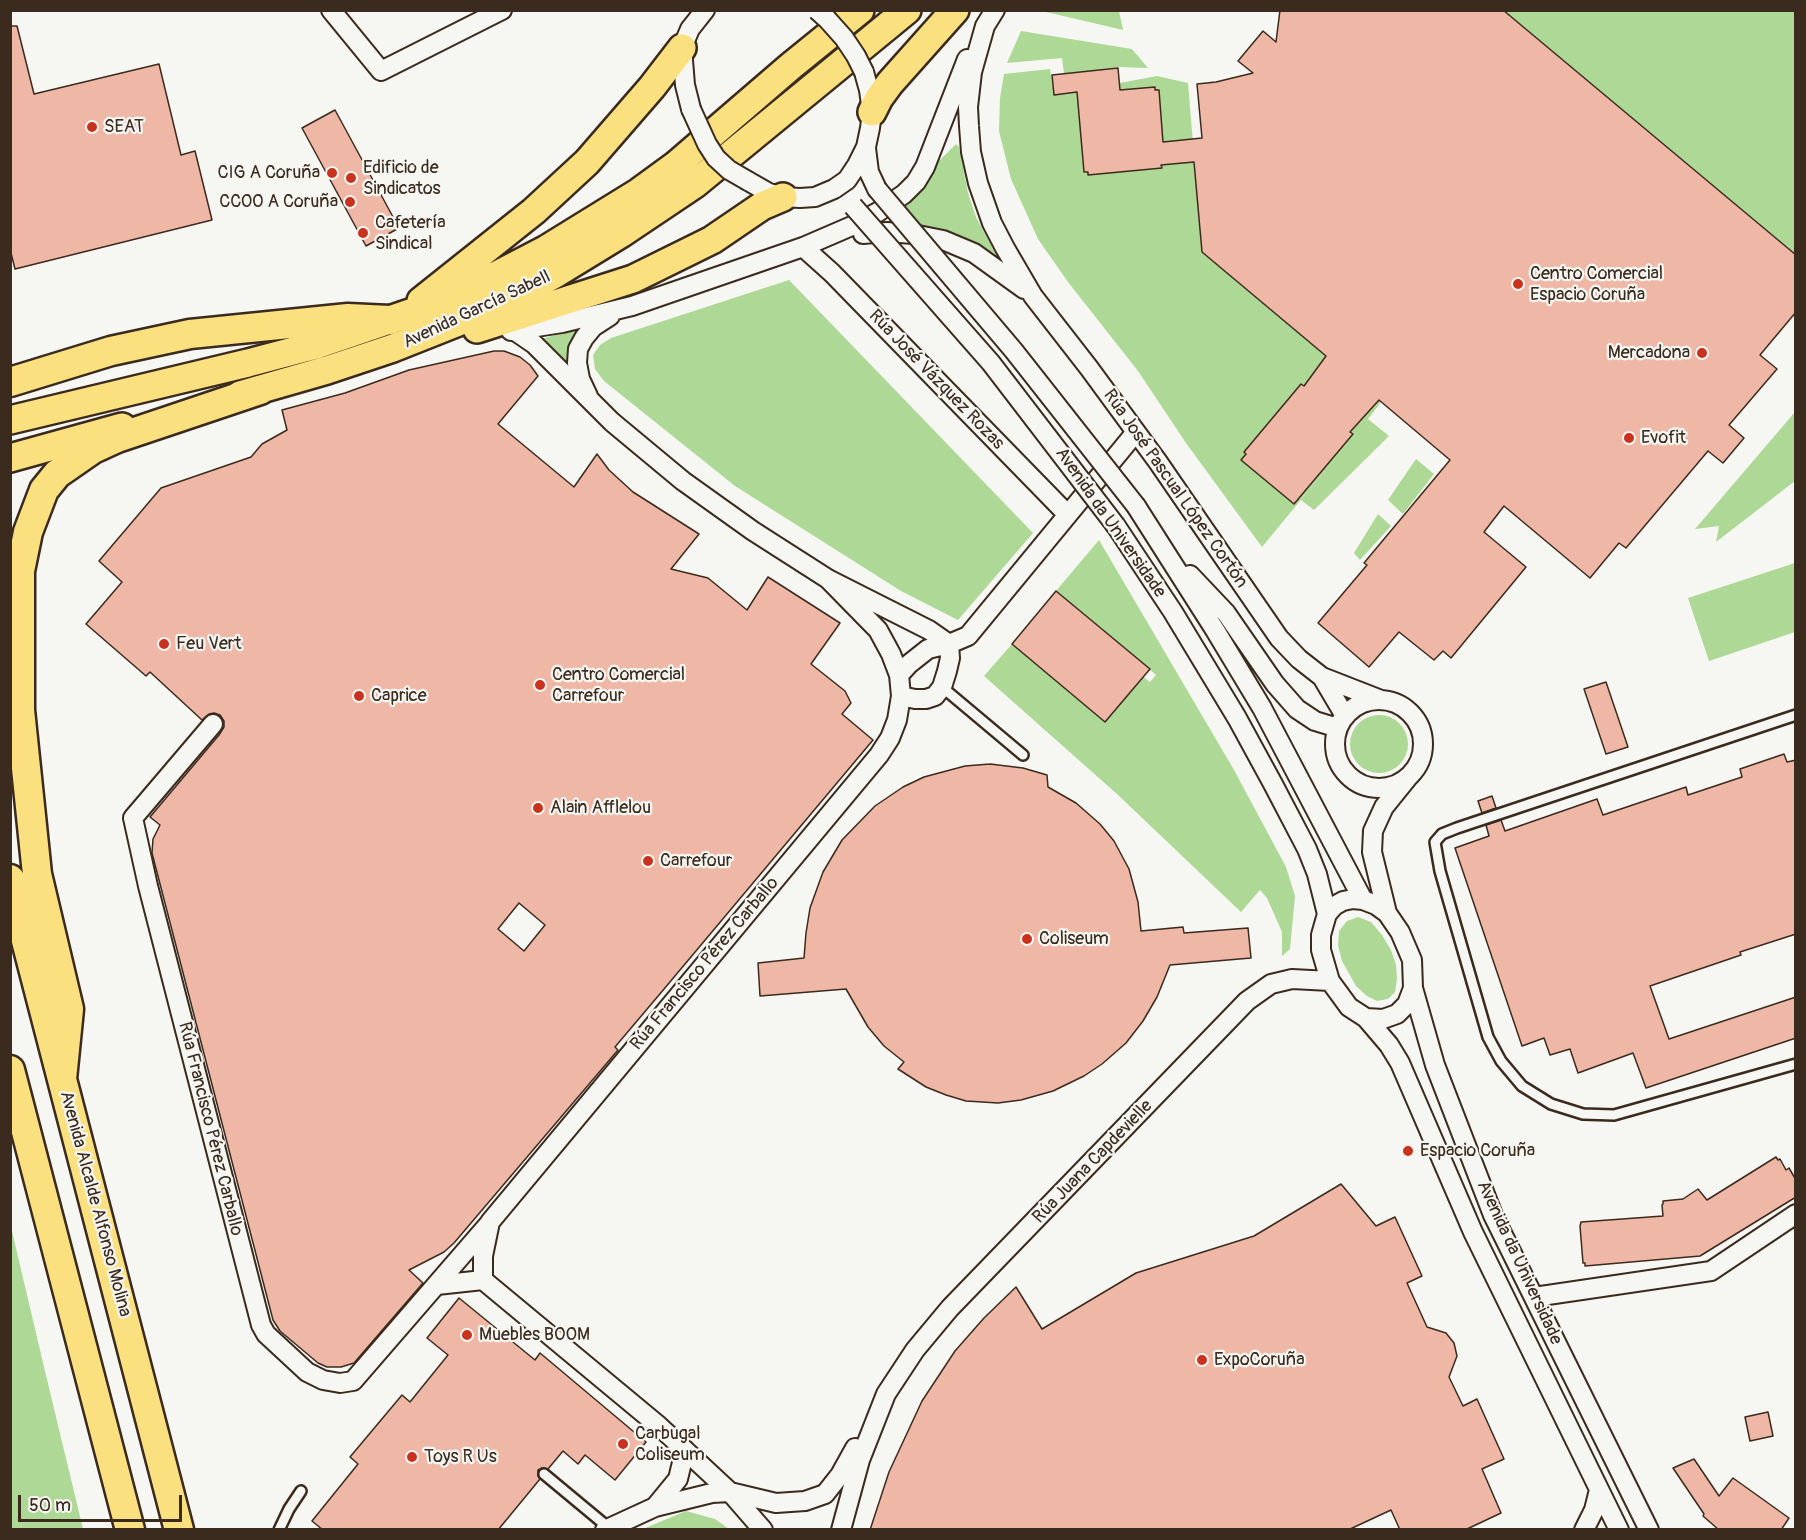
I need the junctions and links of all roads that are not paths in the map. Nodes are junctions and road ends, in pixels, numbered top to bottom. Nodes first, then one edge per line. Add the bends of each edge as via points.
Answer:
1 (331, 10) edge
2 (502, 10) edge
3 (705, 10) edge
4 (817, 10) edge
5 (860, 10) edge
6 (907, 10) edge
7 (955, 10) edge
8 (990, 18) edge
9 (688, 29) edge
10 (872, 112) junction
11 (866, 147) junction
12 (783, 197) junction
13 (815, 197) junction
14 (803, 247) junction
15 (1033, 296) junction
16 (632, 306) junction
17 (400, 316) junction
18 (481, 328) junction
19 (516, 331) junction
20 (393, 348) junction
21 (10, 382) edge
22 (260, 390) junction
23 (595, 407) junction
24 (10, 420) edge
25 (1136, 432) junction
26 (10, 458) edge
27 (1067, 514) junction
28 (1162, 545) junction
29 (828, 579) junction
30 (949, 644) junction
31 (899, 675) junction
32 (1322, 677) junction
33 (942, 687) junction
34 (901, 696) junction
35 (1380, 700) junction
36 (1796, 715) edge
37 (1341, 722) junction
38 (213, 724) dead end
39 (1023, 755) dead end
40 (1409, 776) junction
41 (10, 879) edge
42 (1363, 900) junction
43 (1386, 913) junction
44 (1327, 914) junction
45 (1330, 981) junction
46 (1413, 988) junction
47 (1366, 1018) junction
48 (1796, 1064) edge
49 (11, 1073) edge
50 (62, 1078) junction
51 (1796, 1214) edge
52 (490, 1222) junction
53 (483, 1280) junction
54 (437, 1285) junction
55 (1534, 1297) junction
56 (886, 1394) junction
57 (685, 1450) junction
58 (544, 1474) dead end
59 (1599, 1490) junction
60 (301, 1491) dead end
61 (730, 1492) junction
62 (655, 1507) junction
63 (279, 1529) edge
64 (607, 1529) edge
65 (130, 1530) edge
66 (179, 1530) edge
67 (763, 1530) edge
68 (841, 1530) edge
69 (1584, 1530) edge
70 (1619, 1530) edge
71 (1649, 1530) edge

1 - 2 street via 381,71
3 - 9 street
4 - 10 street, bridge via 856,56 864,72
5 - 17 main road, Avenida García Sabell via 639,192 507,270
6 - 20 main road, Avenida García Sabell via 695,184 622,233 506,300
7 - 10 main road via 890,83
8 - 14 street, Rúa José Pascual López Cortón via 963,66 916,182 878,212
8 - 15 street, Rúa José Pascual López Cortón via 972,72 968,107 971,152 992,223
9 - 12 street, bridge via 685,85 707,144 729,170
9 - 17 main road via 652,87 587,162 534,210
10 - 11 street
11 - 13 street via 847,180
11 - 28 street, Avenida da Universidade, bridge via 869,172 877,189 1014,351
12 - 13 street, Avenida da Universidade
12 - 18 main road via 762,206 712,240 633,279
13 - 44 street, Avenida da Universidade, bridge via 833,198 853,206 991,363 1116,526 1173,612 1273,784 1307,849
14 - 15 street, Rúa José Pascual López Cortón via 852,235 886,232 943,240 974,253
14 - 16 street, Rúa José Pascual López Cortón
14 - 27 street, Rúa José Vázquez Rozas
15 - 25 street, Rúa José Pascual López Cortón
16 - 19 street, Rúa José Pascual López Cortón
16 - 23 street, Rúa José Pascual López Cortón via 593,327 578,349 580,379
17 - 21 highway via 190,334 111,351
17 - 24 main road, Avenida García Sabell via 249,363
18 - 19 street, Rúa José Pascual López Cortón
18 - 20 main road
19 - 23 street, Rúa Francisco Pérez Carballo via 534,344
20 - 22 main road, Avenida García Sabell
22 - 26 main road, Avenida García Sabell
22 - 50 highway via 93,449 57,474 44,490 28,532 20,572 20,710 37,874 69,1009
23 - 29 street, Rúa Francisco Pérez Carballo via 684,481
25 - 27 street
25 - 32 street, Rúa José Pascual López Cortón via 1279,638
27 - 30 street via 968,636
28 - 37 street, Avenida da Universidade via 1226,613 1275,684 1298,709 1315,721
28 - 42 street, Avenida da Universidade via 1262,708
29 - 30 street, Rúa Francisco Pérez Carballo
29 - 31 street, Rúa Francisco Pérez Carballo via 878,630
30 - 31 street via 928,649
30 - 33 street via 950,658
31 - 34 street, Rúa Francisco Pérez Carballo
32 - 35 street, Rúa José Pascual López Cortón
32 - 37 street, Rúa José Pascual López Cortón
33 - 34 street via 926,699
33 - 39 lane
34 - 52 street, Rúa Francisco Pérez Carballo via 897,720 879,755
35 - 37 street via 1355,707
35 - 40 street, Rúa José Pascual López Cortón via 1408,710 1422,735 1423,750
36 - 48 lane via 1457,828 1442,834 1436,842 1440,871 1488,1037 1522,1086 1551,1104 1583,1114 1614,1114
37 - 40 street via 1335,742 1337,757 1354,780 1383,788
38 - 54 street, Rúa Francisco Pérez Carballo via 133,818 261,1325 307,1372 323,1380 353,1381
40 - 43 street, Rúa José Pascual López Cortón via 1384,807 1373,831 1372,852
41 - 50 highway, Avenida Alcalde Alfonso Molina
42 - 43 street
42 - 44 street via 1343,901
43 - 46 street via 1407,946
44 - 45 street via 1321,950
45 - 47 street via 1349,1007
45 - 56 street, Rúa Juana Capdevielle via 1292,979 1271,984 1247,1001 950,1308 915,1350
46 - 47 street via 1407,1004 1397,1014 1383,1019
46 - 55 street, Avenida da Universidade via 1435,1065 1493,1215
47 - 59 street, Avenida da Universidade via 1400,1064 1473,1232
49 - 65 highway
50 - 66 highway, Avenida Alcalde Alfonso Molina
51 - 55 street via 1711,1271
52 - 53 street, Rúa Francisco Pérez Carballo
52 - 54 street, Rúa Francisco Pérez Carballo
53 - 54 street
53 - 57 street via 671,1431
55 - 71 street, Avenida da Universidade
56 - 61 street, Rúa Juana Capdevielle via 825,1494 805,1501 776,1503
56 - 68 street, Rúa Juana Capdevielle via 860,1460
57 - 61 street
57 - 62 street via 678,1479
58 - 64 lane
59 - 69 street
59 - 70 street, Avenida da Universidade
60 - 63 lane
61 - 62 street, Rúa Juana Capdevielle
61 - 67 street
62 - 64 street, Rúa Juana Capdevielle

